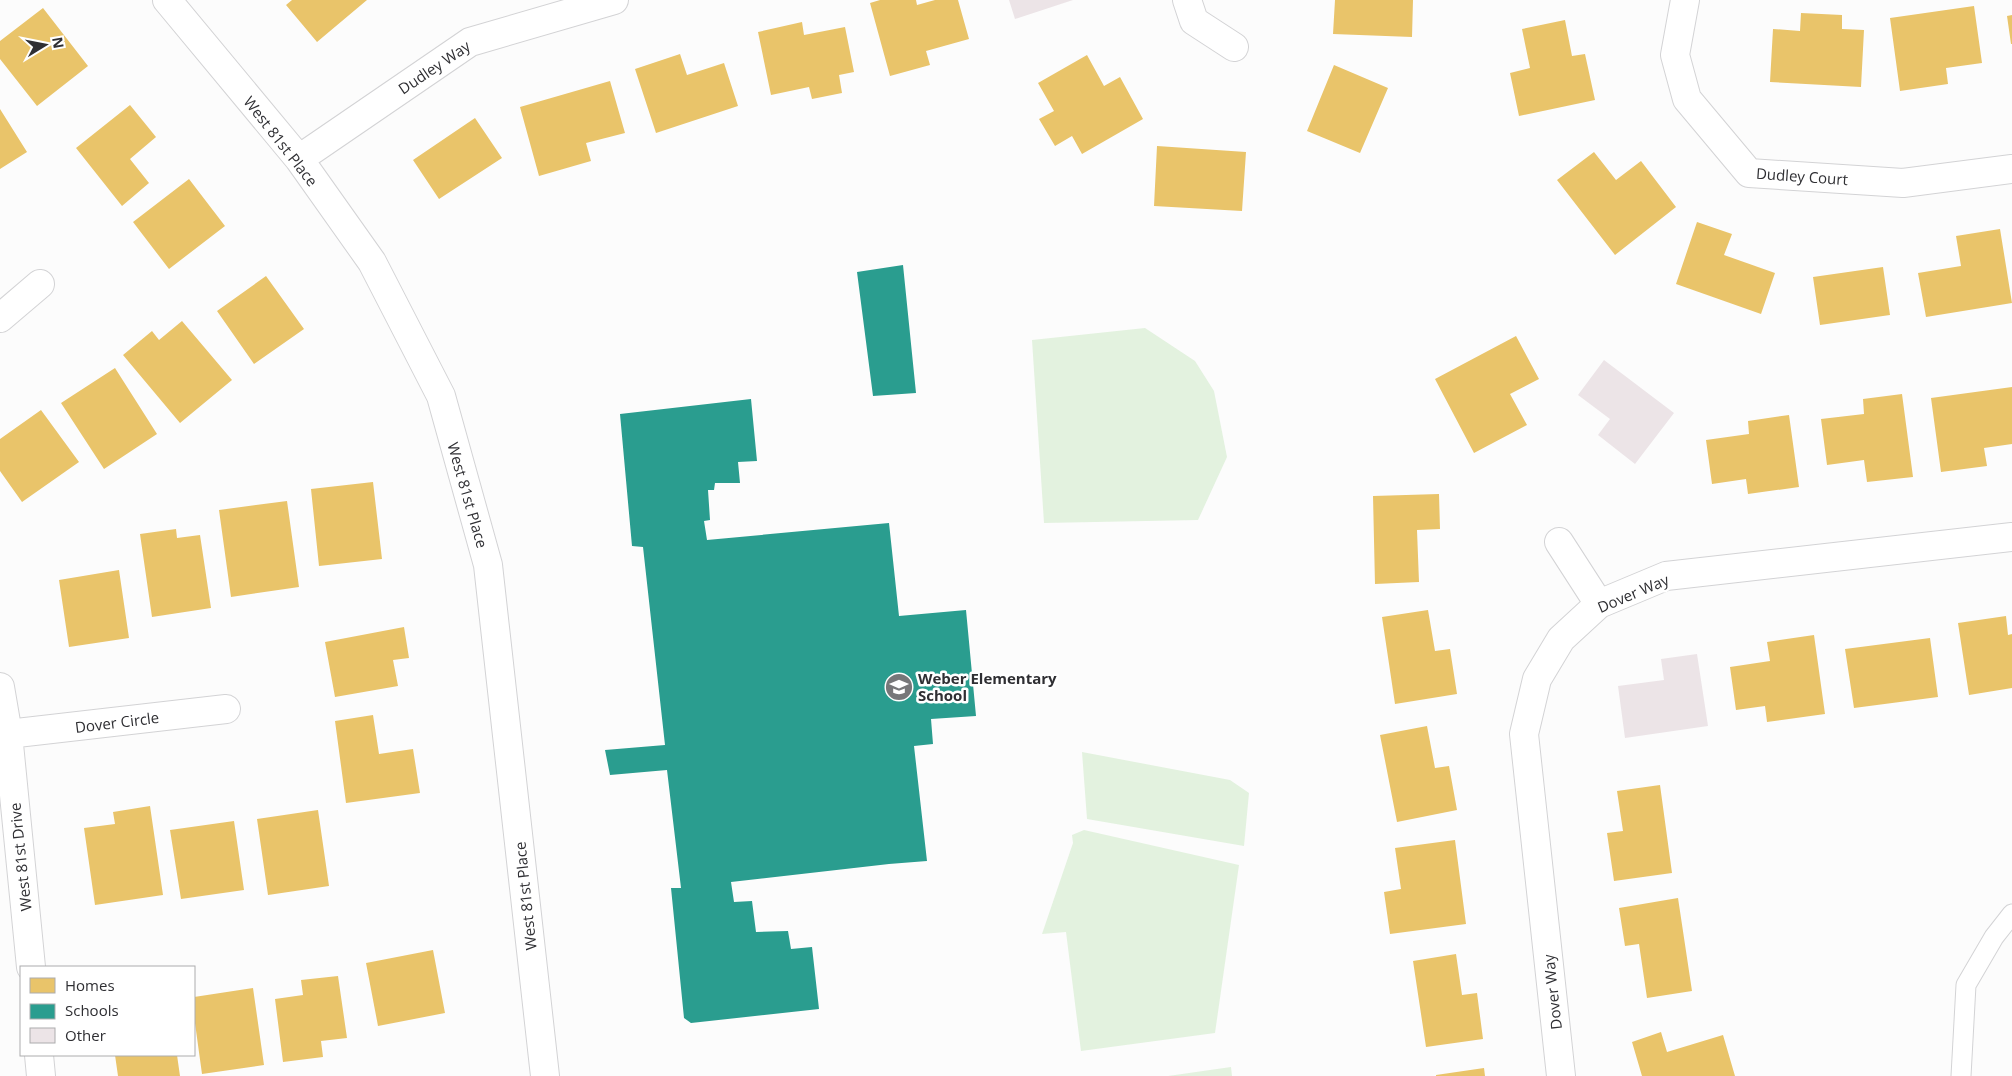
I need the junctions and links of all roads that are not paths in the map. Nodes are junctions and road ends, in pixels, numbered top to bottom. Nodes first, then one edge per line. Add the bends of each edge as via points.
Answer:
1 (167, 0) edge
2 (614, 0) edge
3 (1187, 0) edge
4 (1685, 0) edge
5 (1234, 47) dead end
6 (299, 160) junction
7 (2012, 169) edge
8 (40, 284) dead end
9 (0, 318) edge
10 (2012, 537) edge
11 (1559, 542) dead end
12 (1599, 604) junction
13 (0, 687) edge
14 (226, 709) dead end
15 (8, 734) junction
16 (2012, 914) edge
17 (31, 966) edge
18 (39, 1056) edge
19 (41, 1076) edge
20 (545, 1076) edge
21 (1561, 1076) edge
22 (1961, 1076) edge

1 - 6 street, West 81st Place
2 - 6 street, Dudley Way via 470,42
3 - 5 street via 1194,21
4 - 7 street, Dudley Court via 1675,55 1687,99 1749,173 1903,183
6 - 20 street, West 81st Place via 372,262 441,396 488,565
8 - 9 street
10 - 12 street, Dover Way via 1666,576
11 - 12 street
12 - 21 street, Dover Way via 1561,639 1537,679 1524,734
13 - 15 street, West 81st Drive
14 - 15 street, Dover Circle
15 - 17 street, West 81st Drive
16 - 22 lane via 1994,937 1966,985
18 - 19 street

